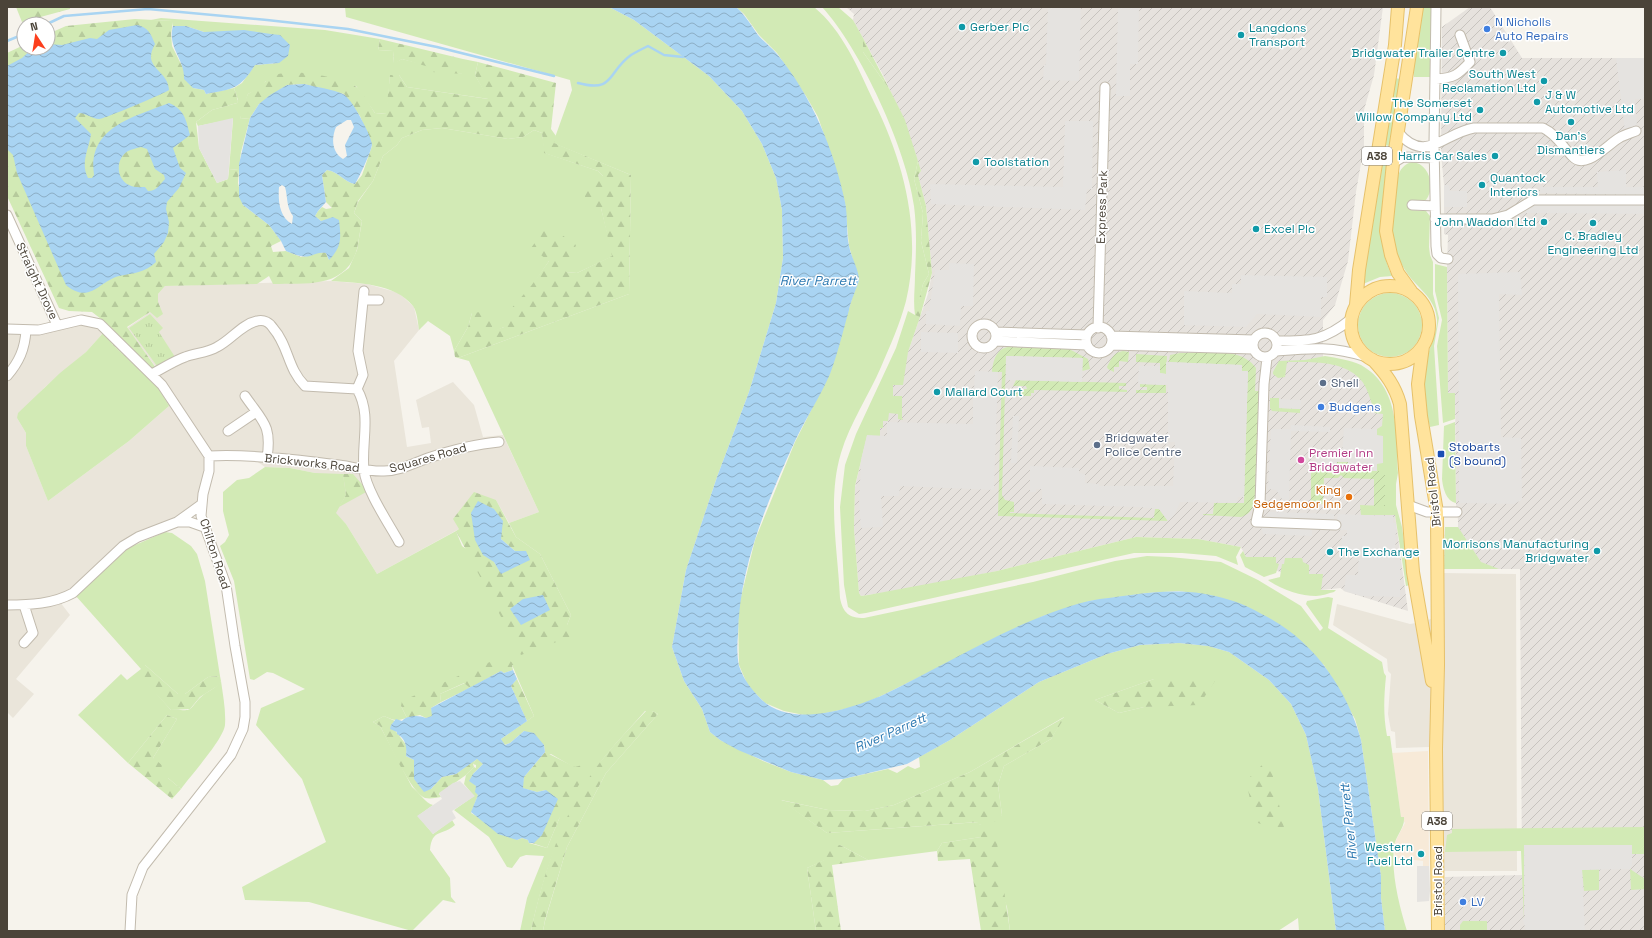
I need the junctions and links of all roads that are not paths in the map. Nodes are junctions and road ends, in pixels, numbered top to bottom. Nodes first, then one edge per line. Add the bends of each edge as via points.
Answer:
1 (1398, 7) edge
2 (1417, 7) edge
3 (1436, 7) edge
4 (1460, 35) dead end
5 (1436, 79) junction
6 (1105, 87) dead end
7 (1636, 131) dead end
8 (1398, 132) junction
9 (1434, 144) junction
10 (1435, 158) junction
11 (1393, 163) junction
12 (1645, 200) edge
13 (1412, 205) dead end
14 (1435, 206) junction
15 (7, 215) edge
16 (1435, 219) junction
17 (1448, 259) dead end
18 (1411, 291) junction
19 (379, 300) dead end
20 (1356, 305) junction
21 (1351, 319) junction
22 (57, 325) junction
23 (1098, 328) junction
24 (7, 329) edge
25 (26, 330) junction
26 (996, 336) dead end
27 (1087, 340) junction
28 (1111, 340) junction
29 (1277, 341) junction
30 (1253, 345) junction
31 (1423, 346) junction
32 (1276, 351) junction
33 (1267, 358) junction
34 (1370, 359) junction
35 (152, 374) junction
36 (7, 376) edge
37 (357, 388) junction
38 (245, 396) dead end
39 (256, 412) junction
40 (228, 431) dead end
41 (499, 442) dead end
42 (208, 456) junction
43 (267, 458) junction
44 (364, 471) junction
45 (202, 504) junction
46 (1408, 505) junction
47 (1437, 512) junction
48 (1456, 512) dead end
49 (177, 522) junction
50 (1336, 525) dead end
51 (204, 527) junction
52 (399, 542) dead end
53 (7, 605) edge
54 (24, 605) junction
55 (24, 643) dead end
56 (1436, 712) junction
57 (130, 931) edge
58 (1438, 931) edge

1 - 20 main road, A38 via 1395,45 1359,270
2 - 8 main road, A38
3 - 5 street
4 - 5 street via 1470,62 1458,75
5 - 9 street
6 - 23 street, Express Park
7 - 9 street via 1620,137 1590,158 1581,161 1574,159 1552,132 1543,128 1474,128
8 - 9 street via 1414,146
8 - 11 main road, A38
9 - 10 street
10 - 11 street via 1404,157
10 - 14 street
11 - 18 main road, A38 via 1386,231 1398,273
12 - 16 street via 1533,200 1508,215 1492,219
13 - 14 street
14 - 16 street
15 - 22 street, Straight Drove
16 - 17 street via 1437,254
18 - 20 main road via 1394,286 1376,288 1368,292
18 - 31 main road via 1423,304 1429,320 1429,329
19 - 37 street via 363,296 358,350 363,375
20 - 21 main road
21 - 29 street via 1322,338 1308,341
21 - 34 main road via 1353,340
22 - 25 street via 39,330
22 - 35 street via 81,320 100,324
23 - 27 street via 1092,330
23 - 28 street via 1106,330
24 - 25 street
25 - 36 street via 24,349
26 - 27 street
27 - 28 street via 1092,351 1100,353 1106,350
28 - 30 street
29 - 30 street via 1272,335 1259,334
29 - 32 street
30 - 33 street via 1259,356
31 - 34 main road via 1401,363 1391,364
31 - 47 main road, Bristol Road / A38 via 1418,384
32 - 33 street
32 - 34 street via 1337,349
33 - 50 street via 1261,491 1256,522
34 - 46 main road, Bristol Road / A38 via 1388,376 1400,404
35 - 37 street via 186,357 218,347 246,326 263,321 273,328 285,348 291,368 305,386
35 - 42 street via 173,400
37 - 44 street, Brickworks Road via 363,399 365,414
38 - 39 street
39 - 40 street
39 - 43 street via 268,429 270,442
41 - 44 street, Squares Road via 453,450 398,469
42 - 43 street, Brickworks Road
42 - 45 street, Chilton Road via 209,471
43 - 44 street, Brickworks Road
44 - 52 street via 371,490
45 - 49 street
45 - 51 street, Chilton Road
46 - 47 street via 1427,512
46 - 56 main road, Bristol Road / A38 via 1413,572
47 - 48 street
47 - 56 main road, Bristol Road / A38
49 - 51 street via 190,522
49 - 54 street via 138,537 123,546 64,598
51 - 57 street, Chilton Road via 226,585 245,702 243,729 231,755 143,867 132,895
53 - 54 street
54 - 55 street via 33,633
56 - 58 main road, Bristol Road / A38

